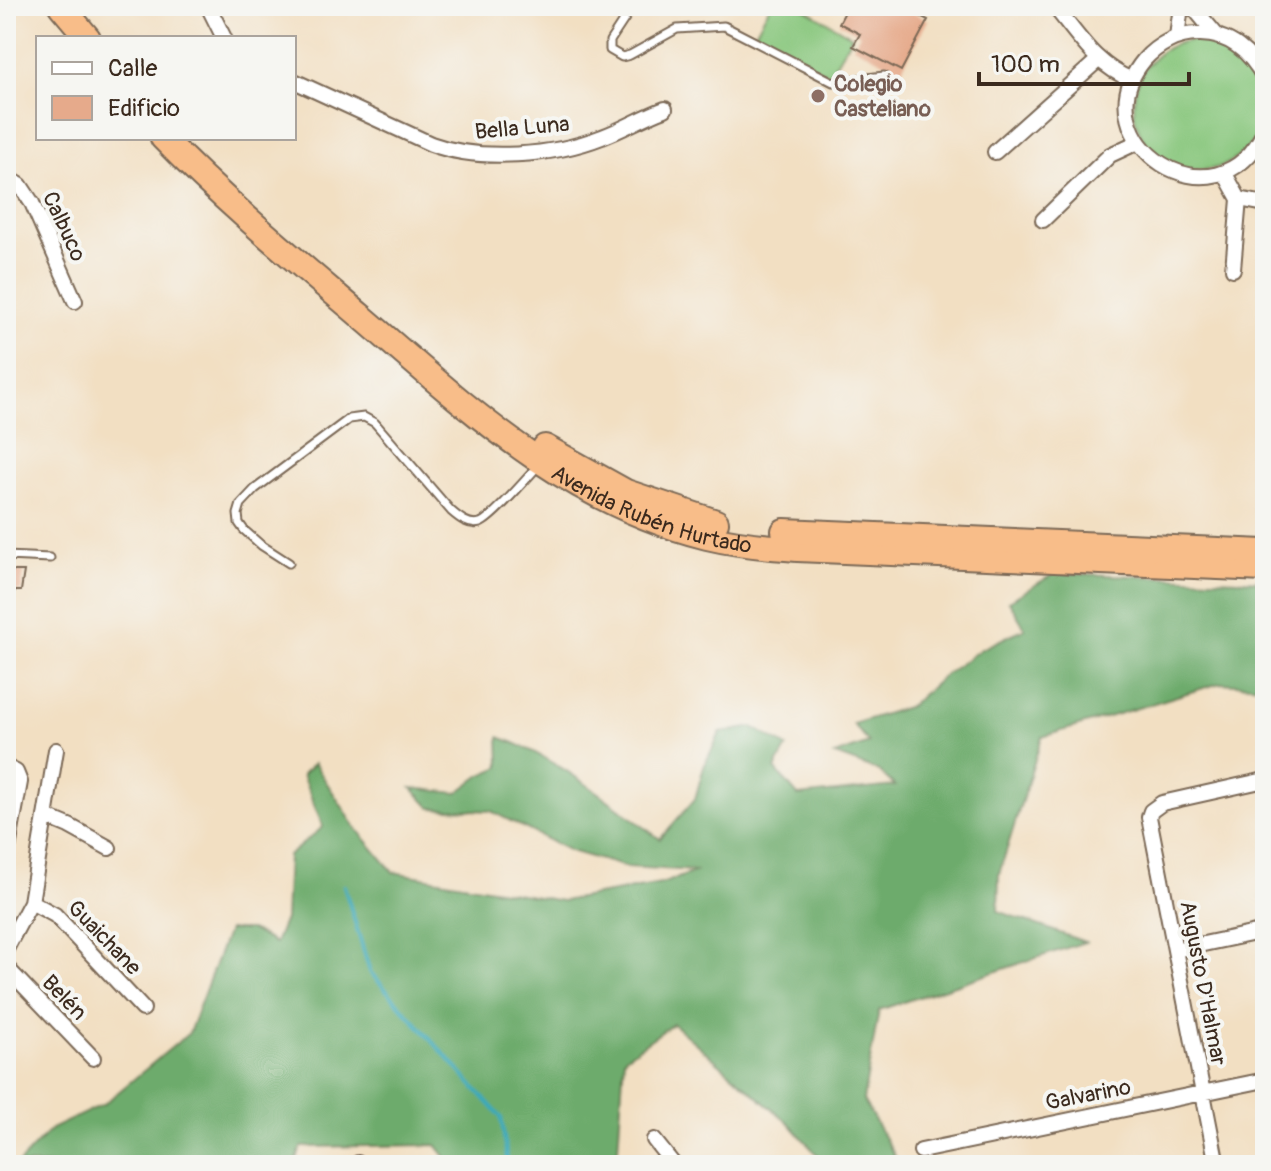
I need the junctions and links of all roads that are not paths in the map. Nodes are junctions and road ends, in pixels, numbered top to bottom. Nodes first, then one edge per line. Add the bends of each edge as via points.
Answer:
1 (42, 6) edge
2 (61, 6) edge
3 (208, 6) edge
4 (633, 6) edge
5 (1054, 6) edge
6 (1181, 6) edge
7 (1192, 6) edge
8 (66, 36) edge
9 (86, 36) edge
10 (223, 36) edge
11 (1177, 37) junction
12 (1218, 37) junction
13 (1098, 60) junction
14 (884, 76) dead end
15 (1265, 79) edge
16 (1132, 80) junction
17 (296, 82) edge
18 (665, 109) dead end
19 (1265, 130) edge
20 (165, 140) edge
21 (186, 140) edge
22 (1138, 142) junction
23 (995, 152) dead end
24 (1224, 172) junction
25 (6, 177) edge
26 (1239, 199) junction
27 (1265, 204) edge
28 (1043, 220) dead end
29 (1233, 269) dead end
30 (75, 301) dead end
31 (541, 464) junction
32 (1265, 552) edge
33 (6, 556) edge
34 (50, 558) dead end
35 (289, 563) dead end
36 (1265, 569) edge
37 (56, 750) dead end
38 (11, 769) edge
39 (1265, 780) edge
40 (45, 816) junction
41 (8, 839) edge
42 (109, 848) dead end
43 (6, 859) edge
44 (31, 902) junction
45 (1265, 931) edge
46 (6, 949) edge
47 (1175, 950) junction
48 (6, 967) edge
49 (143, 1009) dead end
50 (93, 1058) dead end
51 (1265, 1080) edge
52 (1204, 1093) junction
53 (654, 1140) dead end
54 (921, 1151) dead end
55 (674, 1165) edge
56 (1217, 1165) edge

1 - 8 highway
2 - 9 highway
3 - 10 street
4 - 14 lane via 610,41 610,50 622,57 677,29 724,26 833,82
5 - 13 street
6 - 11 street
7 - 12 street
11 - 12 street
11 - 16 street via 1150,54
12 - 15 street via 1239,46
13 - 16 street
13 - 23 street
16 - 22 street via 1129,122
17 - 18 street, Bella Luna via 448,151 485,155 577,145
19 - 24 street via 1243,161
20 - 31 highway, Avenida Rubén Hurtado via 252,223
21 - 32 highway, Avenida Rubén Hurtado via 253,204 509,421 575,465 642,498 723,524 792,532
22 - 24 street via 1170,171 1206,177
22 - 28 street via 1110,155
24 - 26 street
25 - 30 street, Calbuco via 20,185 32,203
26 - 27 street
26 - 29 street
31 - 35 lane via 488,518 472,523 451,511 375,423 364,417 349,419 241,504 239,523 244,530
31 - 36 highway, Avenida Rubén Hurtado via 644,517 742,544
33 - 34 lane
37 - 40 street
38 - 41 street via 20,782
39 - 47 street, Augusto D'Halmar via 1162,803 1151,811 1148,824
40 - 42 street
40 - 44 street
41 - 43 street
44 - 46 street
44 - 49 street, Guaichane via 55,915
45 - 47 street
47 - 52 street, Augusto D'Halmar
48 - 50 street, Belén
51 - 52 street, Galvarino
52 - 54 street, Galvarino
52 - 56 street, Augusto D'Halmar
53 - 55 street

